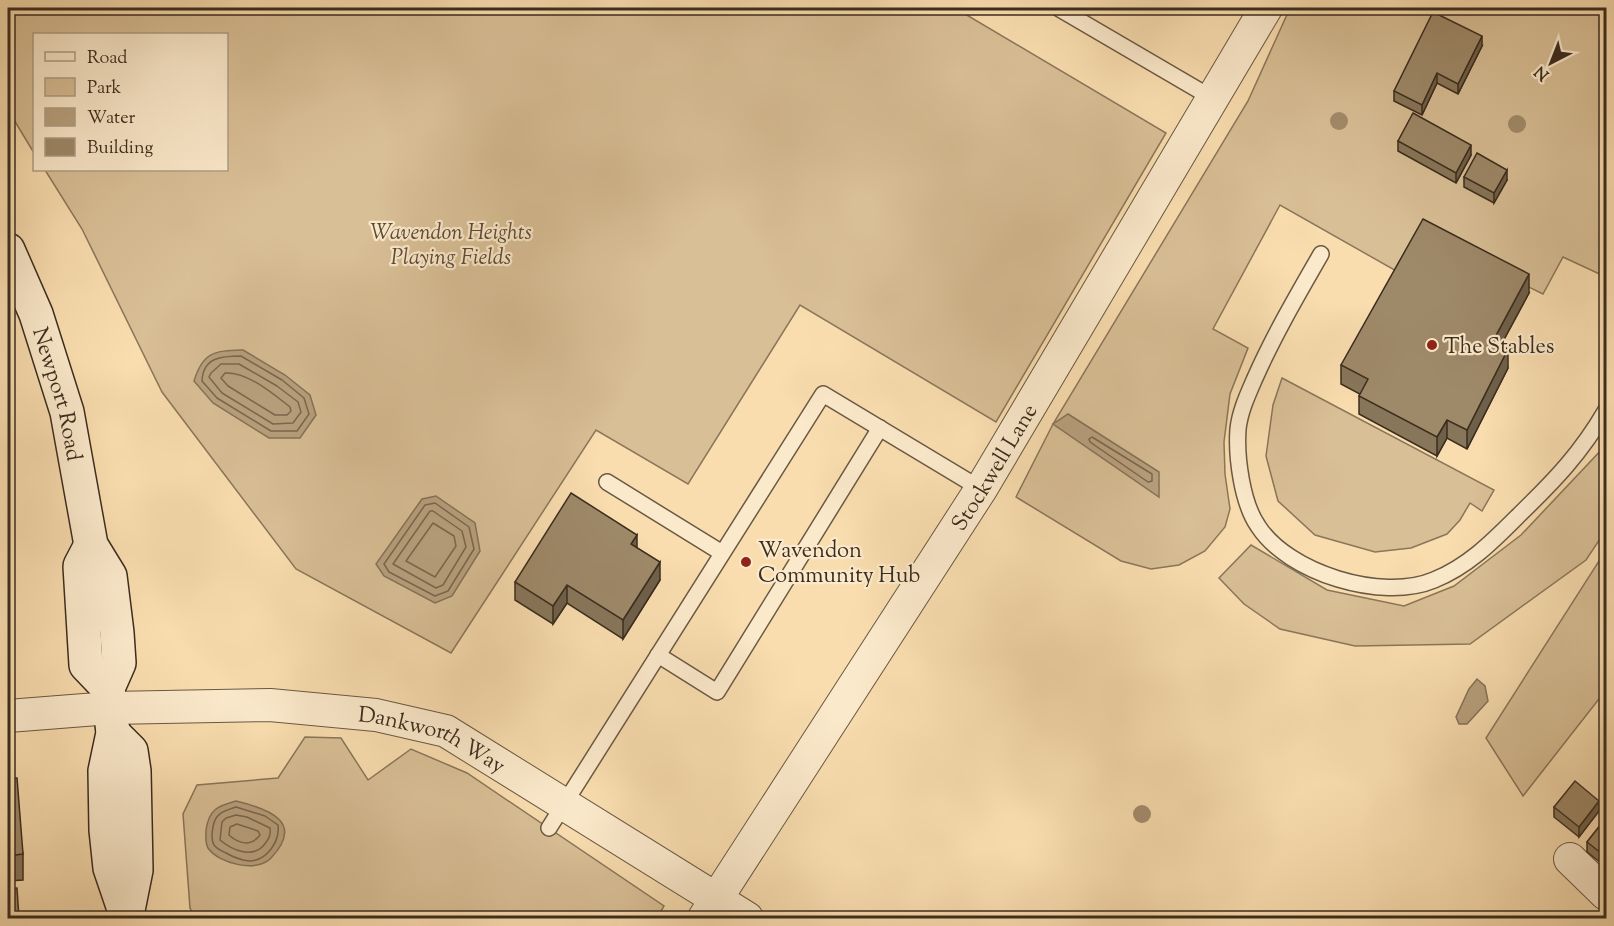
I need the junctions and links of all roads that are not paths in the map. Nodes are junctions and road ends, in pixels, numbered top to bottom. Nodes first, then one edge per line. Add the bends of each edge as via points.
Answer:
1 (1058, 8) edge
2 (1266, 8) edge
3 (1212, 98) junction
4 (8, 250) edge
5 (1321, 254) dead end
6 (1606, 410) edge
7 (880, 428) junction
8 (607, 482) dead end
9 (981, 489) junction
10 (722, 553) junction
11 (658, 655) junction
12 (111, 710) junction
13 (8, 716) edge
14 (557, 816) junction
15 (1570, 859) dead end
16 (1606, 894) edge
17 (710, 909) edge
18 (127, 917) edge
19 (747, 918) edge

1 - 3 lane
2 - 3 street, Stockwell Lane
3 - 9 street, Stockwell Lane
4 - 12 street, Newport Road via 36,314 67,412 91,545 110,576 119,663
5 - 6 lane via 1267,350 1243,404 1238,428 1243,488 1257,525 1276,548 1297,562 1335,578 1374,586 1404,587 1432,581 1492,543 1558,477
7 - 9 lane
7 - 10 lane via 823,393
7 - 11 lane via 717,692
8 - 10 lane
9 - 17 street, Stockwell Lane
10 - 11 lane
11 - 14 lane
12 - 13 street, Dankworth Way
12 - 14 street, Dankworth Way via 270,705 376,715 446,731
12 - 18 street, Newport Road via 105,771 106,830 110,868
14 - 17 street, Dankworth Way
15 - 16 street
17 - 19 street, Dankworth Way

